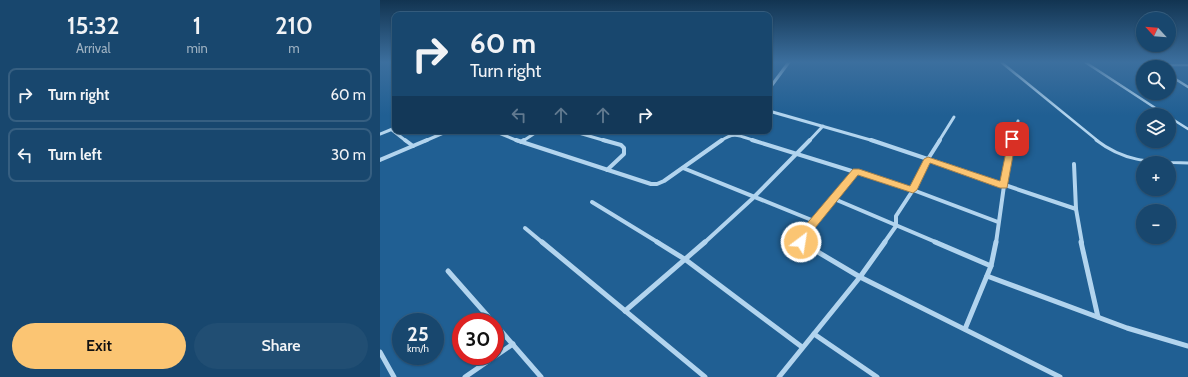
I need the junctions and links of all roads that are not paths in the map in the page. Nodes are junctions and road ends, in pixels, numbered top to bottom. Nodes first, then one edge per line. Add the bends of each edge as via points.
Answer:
1 (1023, 80) edge
2 (1112, 80) edge
3 (1176, 80) edge
4 (1188, 87) edge
5 (1155, 108) edge
6 (772, 112) edge
7 (954, 117) dead end
8 (1018, 121) dead end
9 (1176, 121) edge
10 (823, 126) junction
11 (392, 129) edge
12 (1188, 129) edge
13 (380, 134) edge
14 (399, 134) edge
15 (441, 134) edge
16 (501, 134) edge
17 (533, 134) edge
18 (582, 134) edge
19 (521, 142) junction
20 (413, 146) junction
21 (796, 155) junction
22 (928, 159) junction
23 (380, 160) edge
24 (1188, 163) edge
25 (1074, 164) dead end
26 (683, 168) junction
27 (607, 170) junction
28 (856, 171) junction
29 (1004, 186) junction
30 (913, 190) junction
31 (754, 196) junction
32 (832, 198) junction
33 (592, 202) dead end
34 (1076, 209) junction
35 (814, 221) junction
36 (998, 222) junction
37 (896, 226) junction
38 (525, 228) dead end
39 (686, 260) junction
40 (991, 266) junction
41 (448, 271) dead end
42 (987, 276) junction
43 (860, 277) junction
44 (625, 310) junction
45 (485, 313) edge
46 (1098, 317) junction
47 (965, 329) junction
48 (504, 334) edge
49 (814, 334) junction
50 (513, 344) junction
51 (1188, 346) edge
52 (802, 347) junction
53 (380, 352) edge
54 (394, 377) edge
55 (465, 377) edge
56 (541, 377) edge
57 (705, 377) edge
58 (779, 377) edge
59 (877, 377) edge
60 (1060, 377) edge

1 - 24 lane via 1110,150 1121,156 1138,160
2 - 5 lane
3 - 4 lane
6 - 10 street
7 - 22 street
8 - 29 street via 1008,157
9 - 12 lane
10 - 21 street
10 - 22 street
11 - 13 street
14 - 20 street
15 - 20 street
16 - 19 street
17 - 19 street
18 - 27 street via 624,148 624,154
19 - 27 street
20 - 23 street
21 - 26 street via 745,137 730,135
21 - 28 street
21 - 31 street
22 - 29 street
22 - 30 street
25 - 34 street
26 - 27 street via 657,184
26 - 31 street
28 - 30 street
28 - 32 street
29 - 34 street
29 - 36 street
30 - 36 street
30 - 37 street via 896,216
31 - 35 street
31 - 39 street
32 - 35 street
32 - 37 street
33 - 39 street
34 - 46 street
35 - 43 street via 801,242
36 - 40 street
37 - 40 street
37 - 43 street
38 - 44 street
39 - 44 street
39 - 52 street
40 - 42 street
41 - 45 street
42 - 46 street
42 - 47 street
43 - 47 street
43 - 49 street
44 - 57 street
46 - 51 street
47 - 60 street
48 - 50 street
49 - 52 street
49 - 59 street
50 - 55 street
50 - 56 street
52 - 58 street
53 - 54 street

